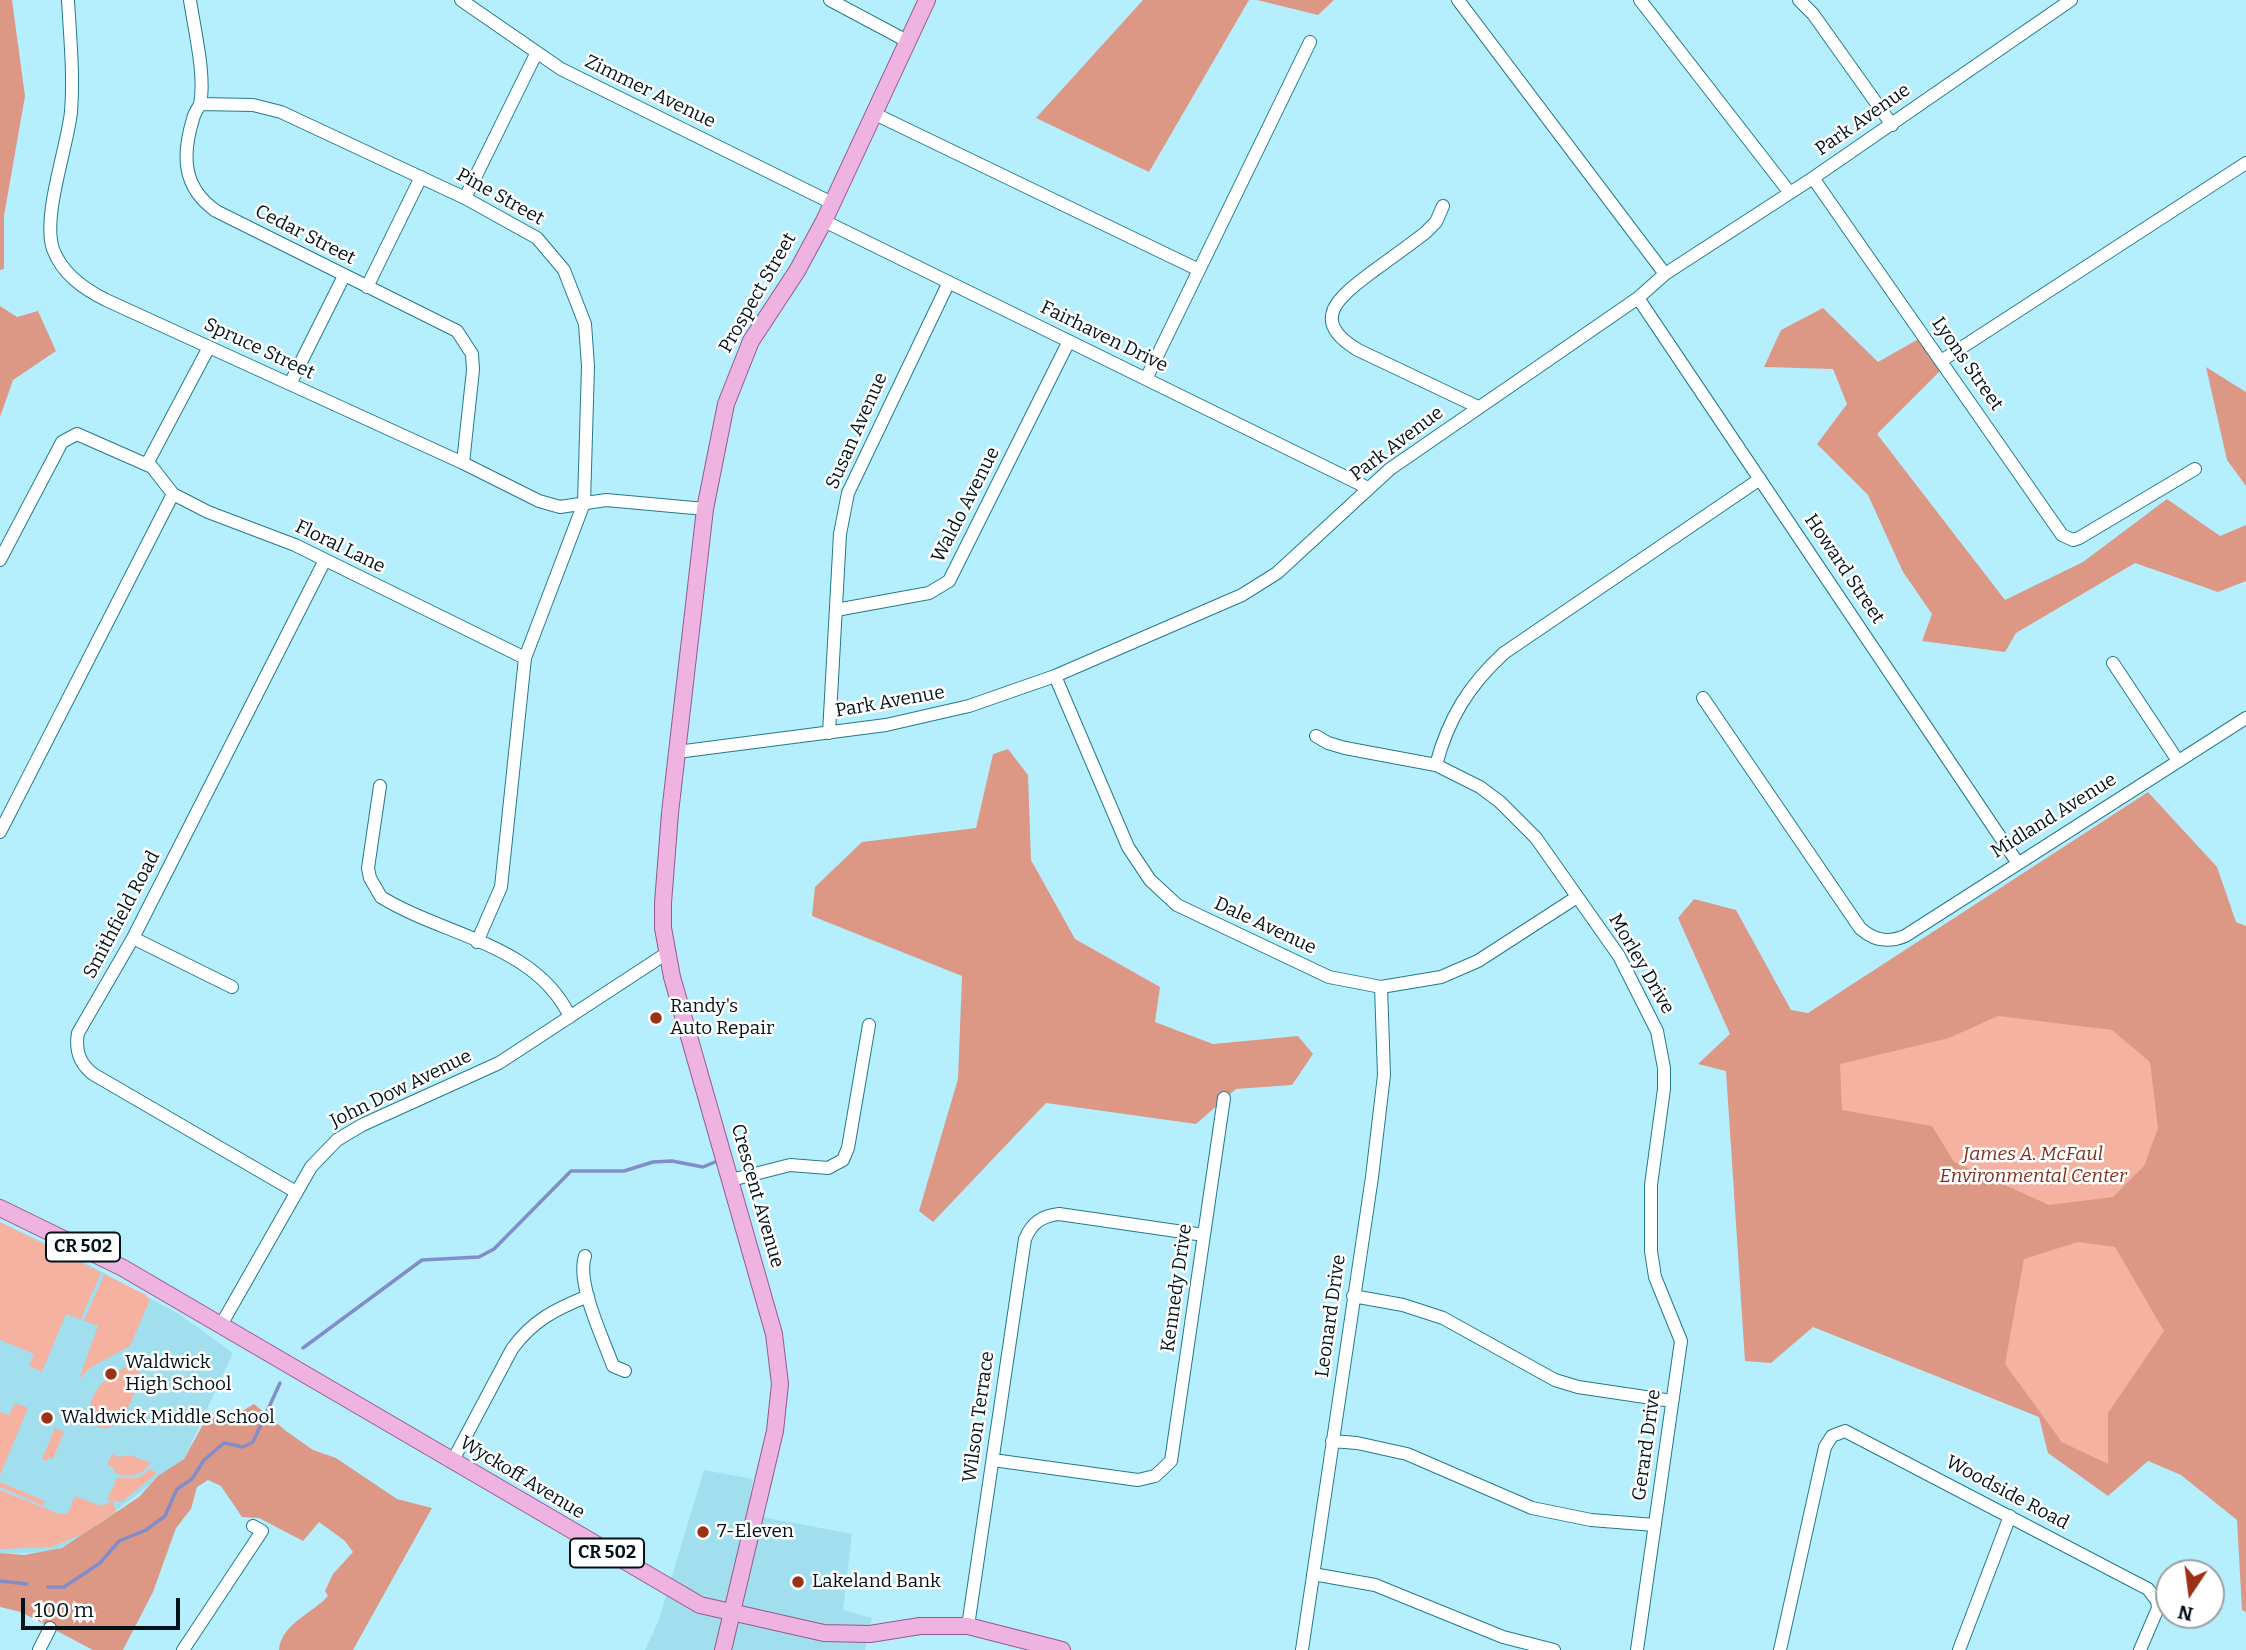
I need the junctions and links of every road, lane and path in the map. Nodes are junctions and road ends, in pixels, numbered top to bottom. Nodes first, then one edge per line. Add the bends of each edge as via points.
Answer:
1 (68, 0) edge
2 (190, 0) edge
3 (461, 0) edge
4 (830, 0) edge
5 (927, 0) edge
6 (1458, 0) edge
7 (1640, 0) edge
8 (1799, 0) edge
9 (2071, 0) edge
10 (907, 41) junction
11 (1310, 42) dead end
12 (536, 54) junction
13 (200, 104) junction
14 (875, 114) junction
15 (1892, 125) junction
16 (2246, 163) edge
17 (421, 177) junction
18 (1813, 178) junction
19 (1790, 193) junction
20 (465, 198) junction
21 (832, 203) junction
22 (1443, 206) dead end
23 (824, 221) junction
24 (1199, 270) junction
25 (1665, 274) junction
26 (344, 276) junction
27 (949, 282) junction
28 (368, 287) junction
29 (1638, 298) junction
30 (1069, 341) junction
31 (209, 348) junction
32 (1941, 361) junction
33 (1146, 379) junction
34 (290, 384) junction
35 (1478, 407) junction
36 (463, 463) junction
37 (147, 464) junction
38 (2195, 468) dead end
39 (1760, 479) junction
40 (1368, 488) junction
41 (173, 494) junction
42 (584, 503) junction
43 (705, 509) junction
44 (0, 560) edge
45 (324, 562) junction
46 (836, 610) junction
47 (525, 658) junction
48 (2113, 663) dead end
49 (1055, 676) junction
50 (1703, 698) dead end
51 (2246, 718) edge
52 (829, 733) junction
53 (1316, 736) dead end
54 (677, 752) junction
55 (2178, 761) junction
56 (1436, 765) junction
57 (380, 786) dead end
58 (0, 832) edge
59 (2017, 862) junction
60 (1577, 897) junction
61 (133, 938) junction
62 (477, 942) junction
63 (667, 953) junction
64 (232, 987) dead end
65 (1381, 987) junction
66 (569, 1017) junction
67 (869, 1025) dead end
68 (1224, 1098) dead end
69 (731, 1180) junction
70 (296, 1192) junction
71 (0, 1208) edge
72 (1204, 1235) junction
73 (1651, 1251) joint
74 (585, 1256) dead end
75 (588, 1296) junction
76 (1353, 1296) junction
77 (221, 1325) junction
78 (625, 1371) dead end
79 (1672, 1401) junction
80 (1332, 1441) junction
81 (992, 1460) junction
82 (452, 1462) junction
83 (2010, 1516) junction
84 (1655, 1525) junction
85 (253, 1526) dead end
86 (1313, 1574) junction
87 (733, 1615) junction
88 (968, 1626) junction
89 (50, 1628) dead end
90 (39, 1650) edge
91 (184, 1650) edge
92 (723, 1650) edge
93 (1062, 1650) edge
94 (1302, 1650) edge
95 (1554, 1650) edge
96 (1637, 1650) edge
97 (1780, 1650) edge
98 (1959, 1650) edge
99 (2140, 1650) edge

1 - 31 street, Spruce Street via 71,114 50,224 54,250 68,272 88,290
2 - 13 street, Cedar Street
3 - 12 street, Zimmer Avenue
4 - 10 street
5 - 10 main road, Prospect Street
6 - 25 street
7 - 19 street
8 - 15 street
9 - 15 street, Park Avenue
10 - 14 main road, Prospect Street
11 - 24 street
12 - 20 street
12 - 21 street, Zimmer Avenue
13 - 17 street, Pine Street via 253,104 281,112
13 - 26 street, Cedar Street via 185,159 198,196 216,211
14 - 21 main road, Prospect Street
14 - 24 street
15 - 18 street, Park Avenue
16 - 32 street
17 - 20 street, Pine Street
17 - 28 street
18 - 19 street, Park Avenue
18 - 32 street, Lyons Street
19 - 25 street, Park Avenue
20 - 42 street, Pine Street via 537,238 564,270 577,296 588,343
21 - 23 main road, Prospect Street
22 - 35 street via 1425,233 1341,294 1332,326 1340,339 1358,350
23 - 27 street, Fairhaven Drive
23 - 43 main road, Prospect Street via 738,368 716,441
24 - 33 street
25 - 29 street, Park Avenue
26 - 28 street, Cedar Street
26 - 34 street
27 - 30 street, Fairhaven Drive
27 - 46 street, Susan Avenue via 848,493 840,534
28 - 36 street, Cedar Street via 448,324 472,354
29 - 35 street, Park Avenue
29 - 39 street, Howard Street
30 - 33 street, Fairhaven Drive
30 - 46 street, Waldo Avenue via 949,581 929,593
31 - 34 street, Spruce Street
31 - 37 street
32 - 38 street, Lyons Street via 2062,535 2079,538
33 - 40 street, Fairhaven Drive
34 - 36 street, Spruce Street
35 - 40 street, Park Avenue
36 - 42 street, Spruce Street via 538,501 560,507
37 - 41 street, Floral Lane
37 - 44 street via 77,434 68,437
39 - 56 street via 1494,662 1471,687 1450,723
39 - 59 street, Howard Street
40 - 49 street, Park Avenue via 1260,585
41 - 45 street, Floral Lane via 295,545
41 - 58 street
42 - 43 street, Spruce Street via 631,501
42 - 47 street, Pine Street
43 - 54 main road, Prospect Street
45 - 47 street, Floral Lane
45 - 61 street, Smithfield Road
46 - 52 street, Susan Avenue
47 - 62 street, Pine Street via 501,887
48 - 55 street
49 - 52 street, Park Avenue via 938,714
49 - 65 street, Dale Avenue via 1128,847 1163,895 1329,977
50 - 59 street, Midland Avenue via 1860,928 1882,940 1906,936
51 - 55 street, Midland Avenue
52 - 54 street, Park Avenue
53 - 56 street, Morley Drive via 1345,748
54 - 63 main road, Crescent Avenue via 663,904
55 - 59 street, Midland Avenue
56 - 60 street, Morley Drive via 1480,787 1519,819
57 - 62 street via 368,867 375,889 391,903
60 - 65 street, Dale Avenue via 1461,970 1425,982
60 - 73 street, Morley Drive via 1642,995 1662,1049 1664,1089 1651,1185
61 - 64 street
61 - 70 street, Smithfield Road via 78,1033 81,1061 93,1074
62 - 66 street via 530,967 555,992
63 - 66 street, John Dow Avenue
63 - 69 main road, Crescent Avenue
65 - 76 street, Leonard Drive via 1384,1075
66 - 70 street, John Dow Avenue via 499,1063 351,1130 323,1152
67 - 69 street via 843,1160 828,1168 790,1165
68 - 72 street, Kennedy Drive
69 - 87 main road, Crescent Avenue via 774,1334 780,1384 775,1431
70 - 77 street, John Dow Avenue
71 - 77 main road, Wyckoff Avenue / CR 502 via 123,1268
72 - 81 street, Wilson Terrace via 1059,1214 1041,1219 1029,1229
72 - 81 street, Kennedy Drive via 1171,1461 1155,1476 1138,1480
73 - 79 street, Gerard Drive via 1681,1341
74 - 75 street via 581,1268
75 - 78 street via 613,1366
75 - 82 street via 552,1310 523,1334
76 - 79 street via 1443,1318 1555,1380
76 - 80 street, Leonard Drive
77 - 82 main road, Wyckoff Avenue / CR 502
79 - 84 street, Gerard Drive
80 - 84 street via 1407,1454 1541,1510
80 - 86 street, Leonard Drive
81 - 88 street, Wilson Terrace
82 - 87 main road, Wyckoff Avenue / CR 502 via 684,1599
83 - 97 street, Woodside Road via 1851,1432 1838,1432 1825,1447
83 - 98 street
83 - 99 street, Woodside Road via 2148,1589 2157,1601 2156,1615
84 - 96 street, Gerard Drive
85 - 91 street via 262,1531
86 - 94 street, Leonard Drive
86 - 95 street via 1375,1586 1503,1637
87 - 88 main road, Wyckoff Avenue / CR 502 via 847,1635 920,1626
87 - 92 main road, Crescent Avenue
88 - 93 main road, Wyckoff Avenue / CR 502
89 - 90 street

